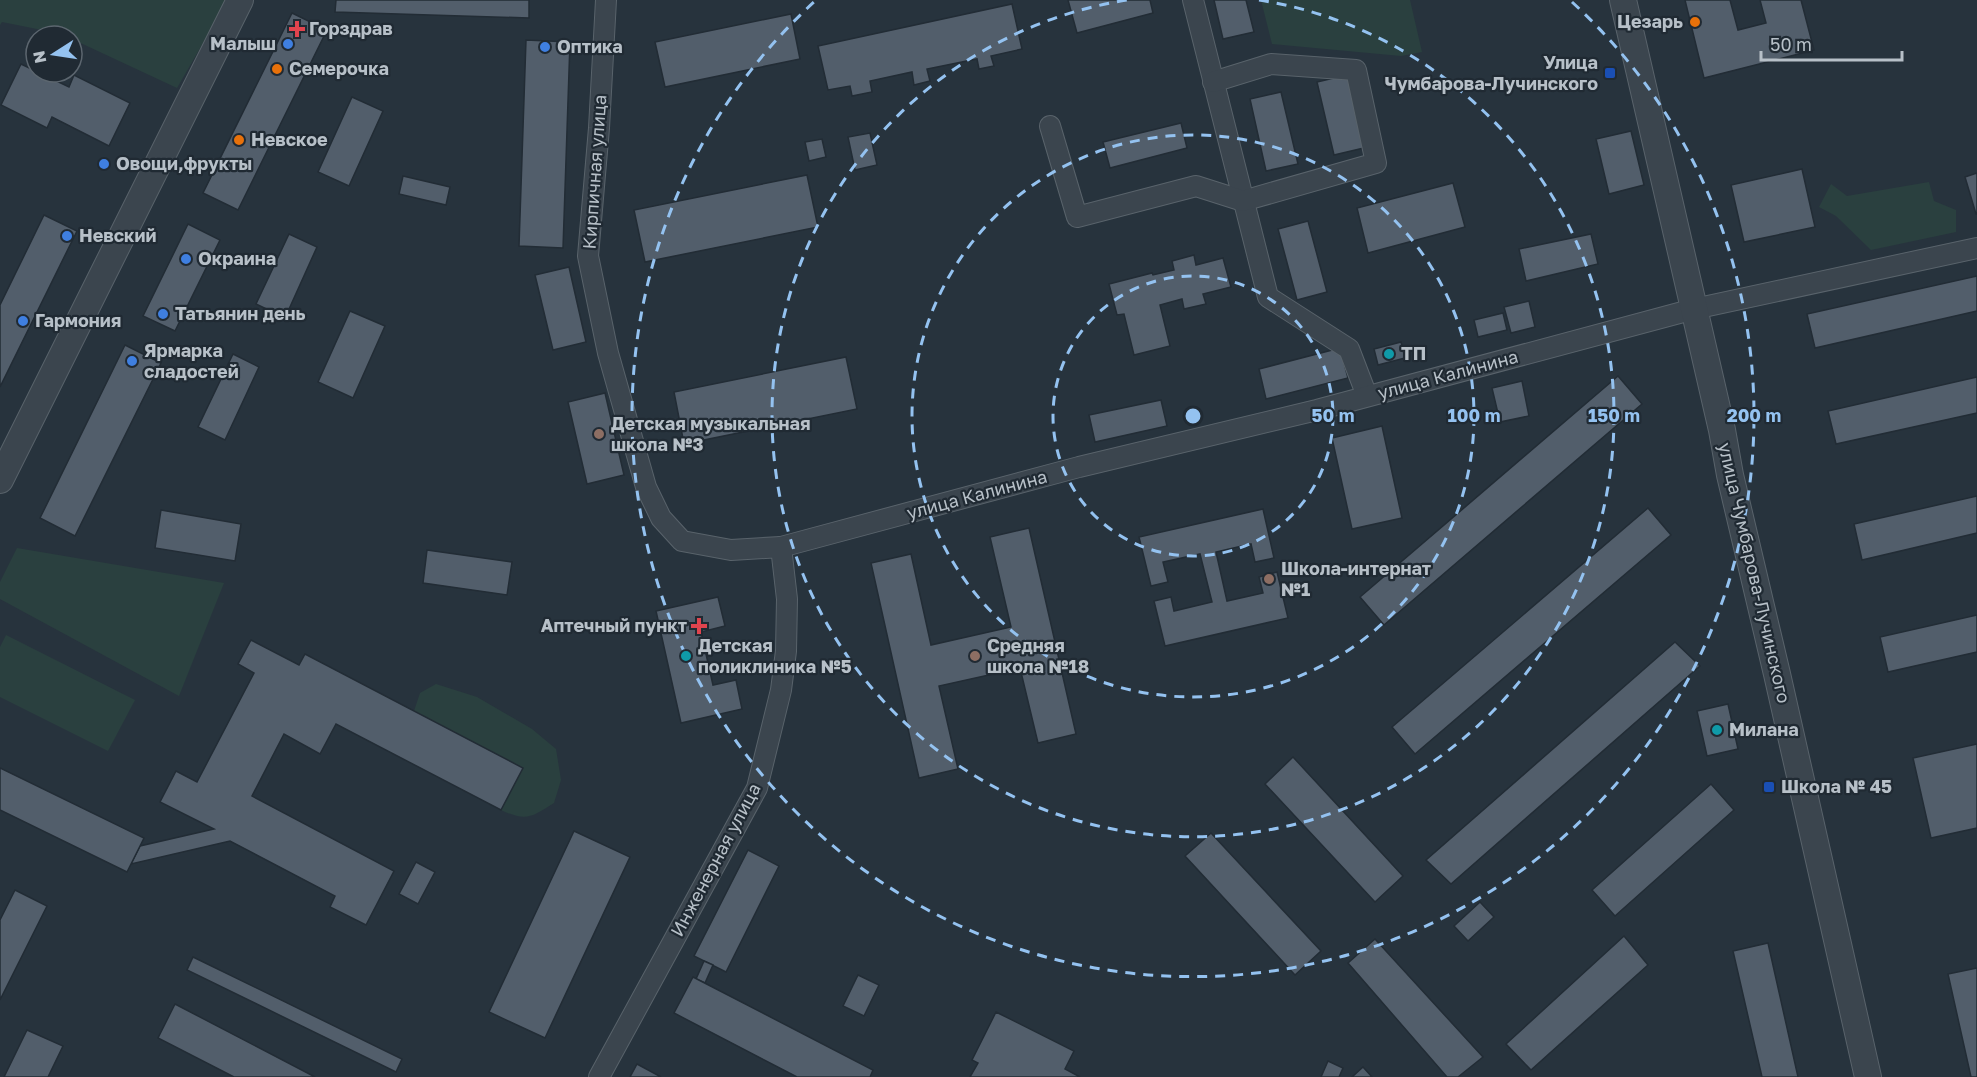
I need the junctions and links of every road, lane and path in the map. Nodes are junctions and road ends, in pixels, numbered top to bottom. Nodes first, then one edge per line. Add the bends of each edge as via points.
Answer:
1 (240, 0) edge
2 (606, 0) edge
3 (1193, 0) edge
4 (1623, 0) edge
5 (1213, 82) junction
6 (1050, 126) dead end
7 (1243, 201) junction
8 (1977, 248) edge
9 (1694, 309) junction
10 (1367, 396) junction
11 (0, 480) edge
12 (781, 547) junction
13 (599, 1077) edge
14 (1868, 1077) edge

1 - 11 street
2 - 12 street, Кирпичная улица via 588,255 608,352 646,487 661,518 682,541 731,550
3 - 5 street
4 - 9 street, улица Чумбарова-Лучинского
5 - 7 street
5 - 7 street via 1271,64 1356,70 1376,163
6 - 7 street via 1077,217 1196,186
7 - 10 street via 1268,297 1349,349
8 - 9 street, улица Калинина
9 - 10 street, улица Калинина
9 - 14 street, улица Чумбарова-Лучинского
10 - 12 street, улица Калинина via 1079,467
12 - 13 street, Инженерная улица via 787,599 786,651 781,690 757,788

